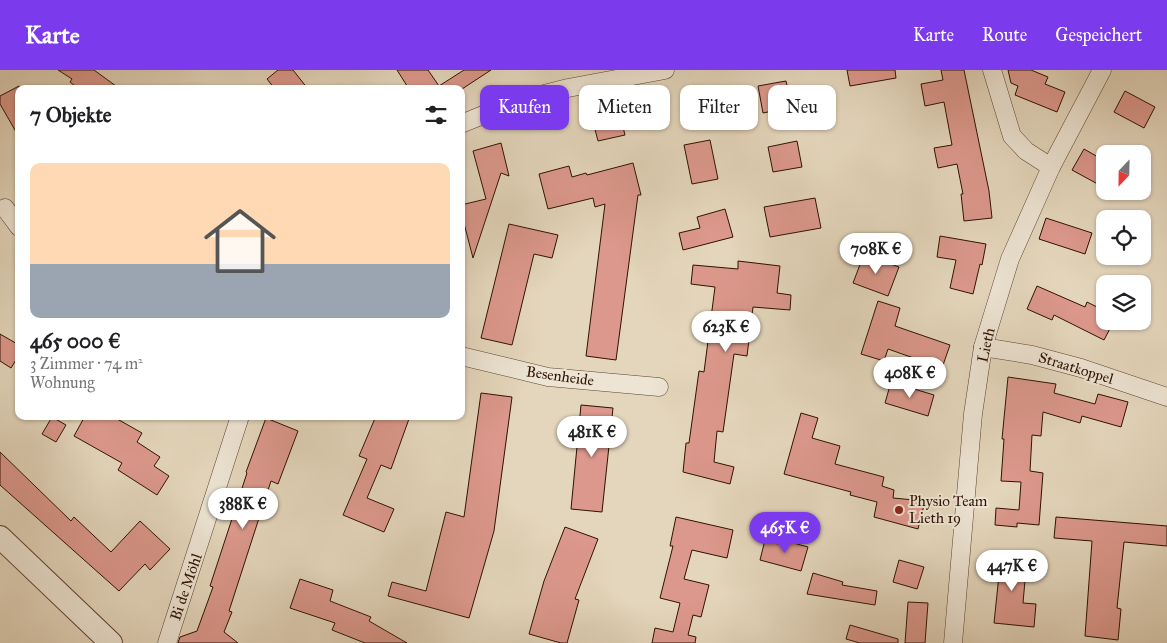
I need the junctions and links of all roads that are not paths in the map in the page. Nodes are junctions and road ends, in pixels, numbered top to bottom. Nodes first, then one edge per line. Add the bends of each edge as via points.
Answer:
1 (665, 70) edge
2 (992, 70) edge
3 (1102, 70) edge
4 (465, 122) edge
5 (1051, 167) junction
6 (5, 208) dead end
7 (15, 222) edge
8 (983, 347) junction
9 (465, 357) edge
10 (660, 387) dead end
11 (1167, 397) edge
12 (237, 420) edge
13 (0, 537) edge
14 (111, 643) edge
15 (167, 643) edge
16 (953, 643) edge

1 - 4 street via 517,101
2 - 5 street via 1012,136 1026,151
3 - 5 street, Lieth
5 - 8 street, Lieth via 1010,259
6 - 7 street
8 - 11 street, Straatkoppel via 1081,368
8 - 16 street, Lieth via 973,414
9 - 10 street, Besenheide via 548,377
12 - 15 street, Bi de Möhl
13 - 14 street

